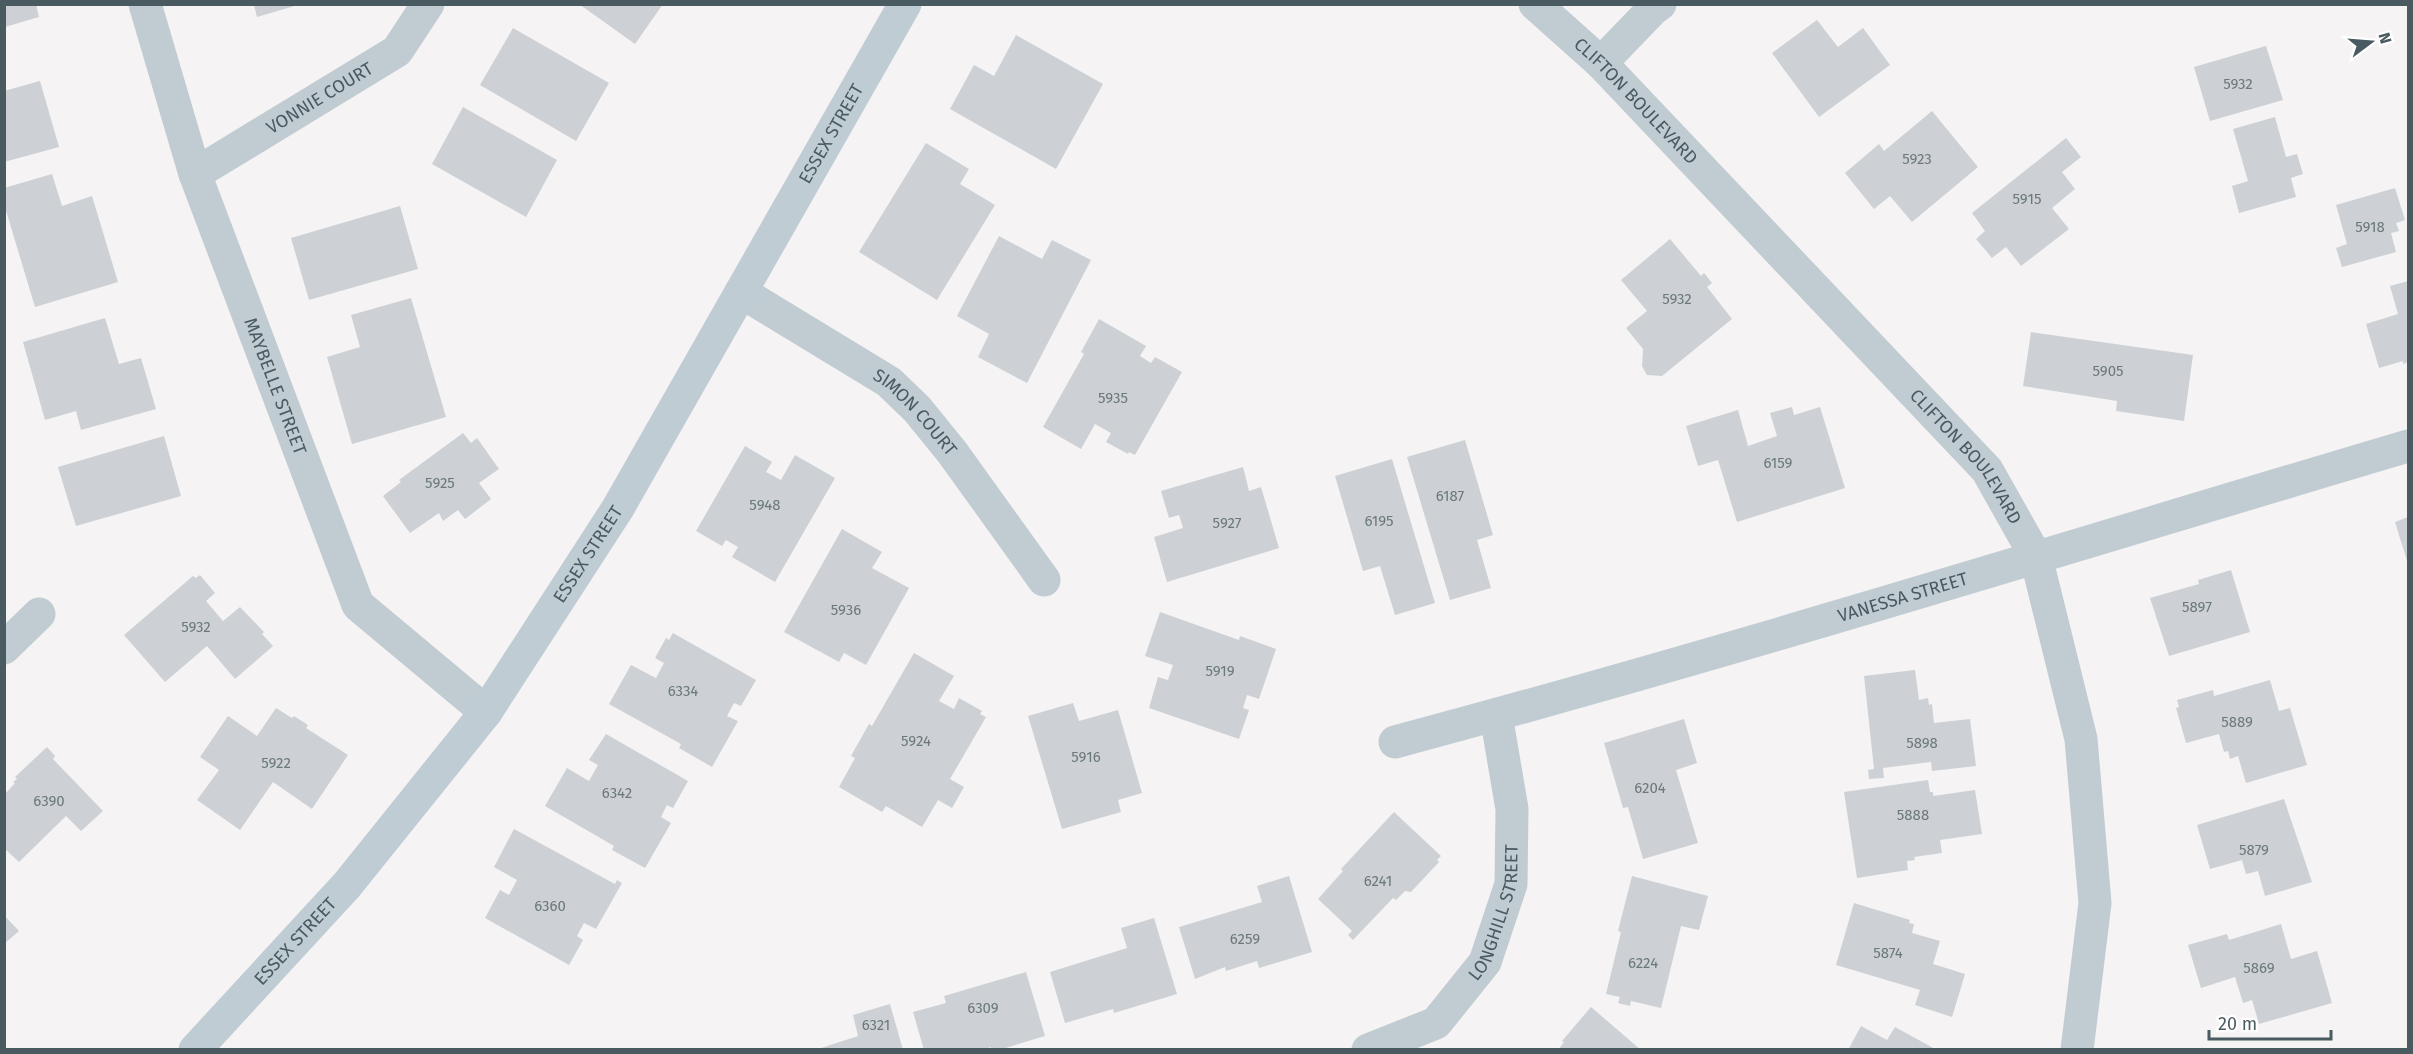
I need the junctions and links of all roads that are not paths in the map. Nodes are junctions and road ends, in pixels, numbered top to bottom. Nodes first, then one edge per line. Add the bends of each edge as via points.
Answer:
1 (145, 4) edge
2 (428, 4) edge
3 (905, 4) edge
4 (1536, 4) edge
5 (1660, 4) edge
6 (1601, 63) junction
7 (195, 174) junction
8 (741, 292) junction
9 (2409, 446) edge
10 (2036, 557) junction
11 (1044, 580) dead end
12 (39, 614) dead end
13 (4, 648) edge
14 (486, 712) junction
15 (1496, 715) junction
16 (1395, 742) dead end
17 (195, 1050) edge
18 (1368, 1050) edge
19 (2077, 1050) edge

1 - 7 street, MAYBELLE STREET
2 - 7 street, VONNIE COURT via 397,51
3 - 8 street, ESSEX STREET
4 - 6 street, CLIFTON BOULEVARD
5 - 6 street
6 - 10 street, CLIFTON BOULEVARD via 1987,470
7 - 14 street, MAYBELLE STREET via 358,605
8 - 11 street, SIMON COURT via 889,382 952,452
8 - 14 street, ESSEX STREET via 618,508
9 - 10 street, VANESSA STREET
10 - 15 street, VANESSA STREET
10 - 19 street, CLIFTON BOULEVARD via 2081,739 2095,903
12 - 13 street
14 - 17 street, ESSEX STREET via 347,885
15 - 16 street, VANESSA STREET
15 - 18 street, LONGHILL STREET via 1512,809 1511,884 1485,963 1436,1023

